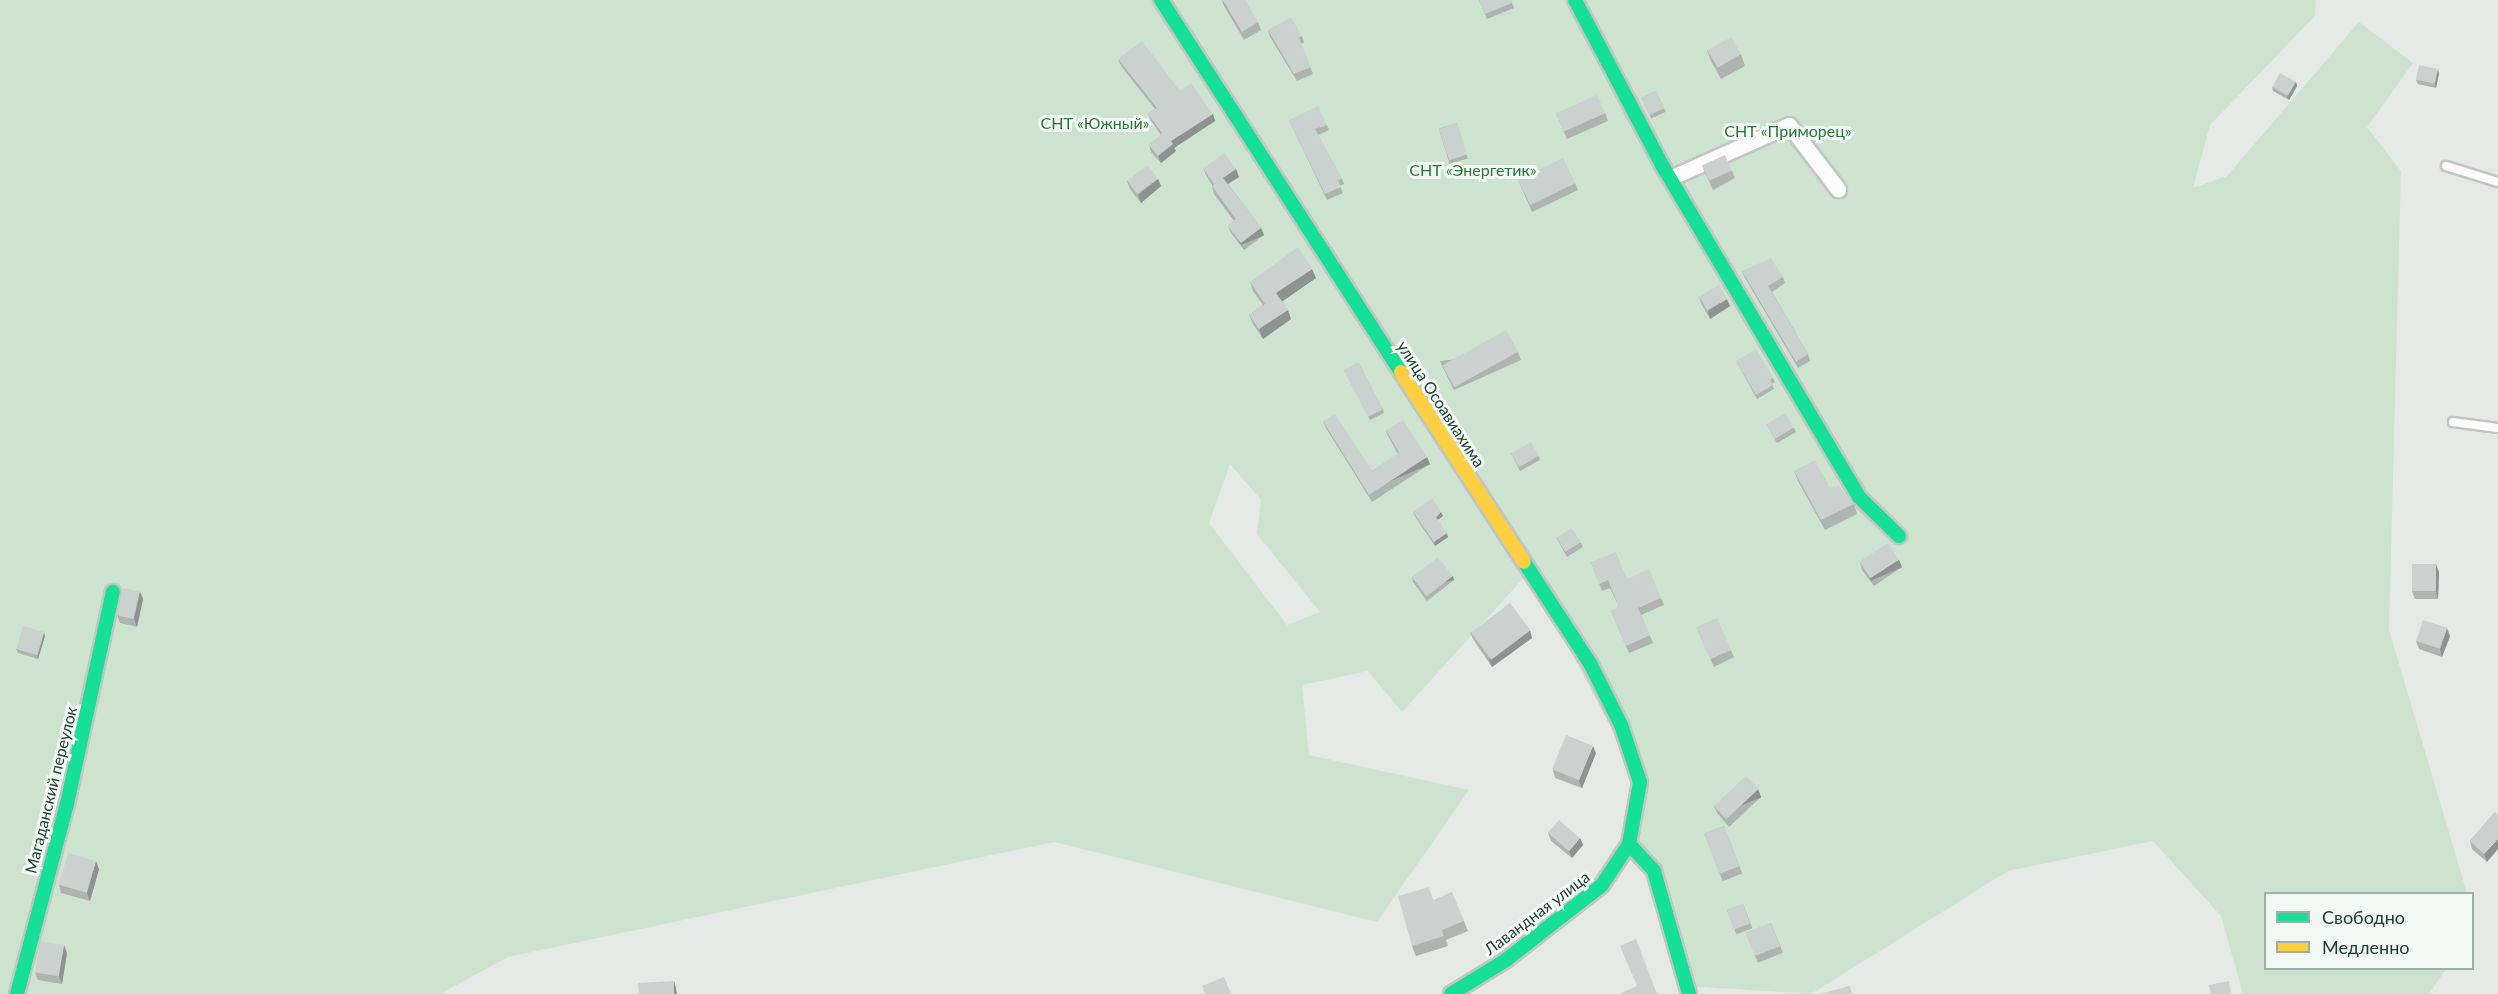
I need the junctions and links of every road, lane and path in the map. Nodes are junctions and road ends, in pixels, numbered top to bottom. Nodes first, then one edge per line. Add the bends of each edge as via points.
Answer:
1 (1161, 0) edge
2 (1575, 0) edge
3 (2446, 166) dead end
4 (1670, 178) junction
5 (2498, 182) edge
6 (1838, 189) dead end
7 (2453, 422) dead end
8 (2498, 428) edge
9 (1899, 536) dead end
10 (113, 592) dead end
11 (1629, 844) junction
12 (1688, 990) edge
13 (17, 994) edge
14 (1451, 994) edge

1 - 11 street, улица Осоавиахима via 1591,665 1621,725 1640,783
2 - 4 street
3 - 5 lane
4 - 6 street via 1789,125
4 - 9 street via 1859,497
7 - 8 lane
10 - 13 street, Магаданский переулок via 67,804
11 - 12 street via 1654,871
11 - 14 street, Лавандная улица via 1602,885 1573,910 1506,960

